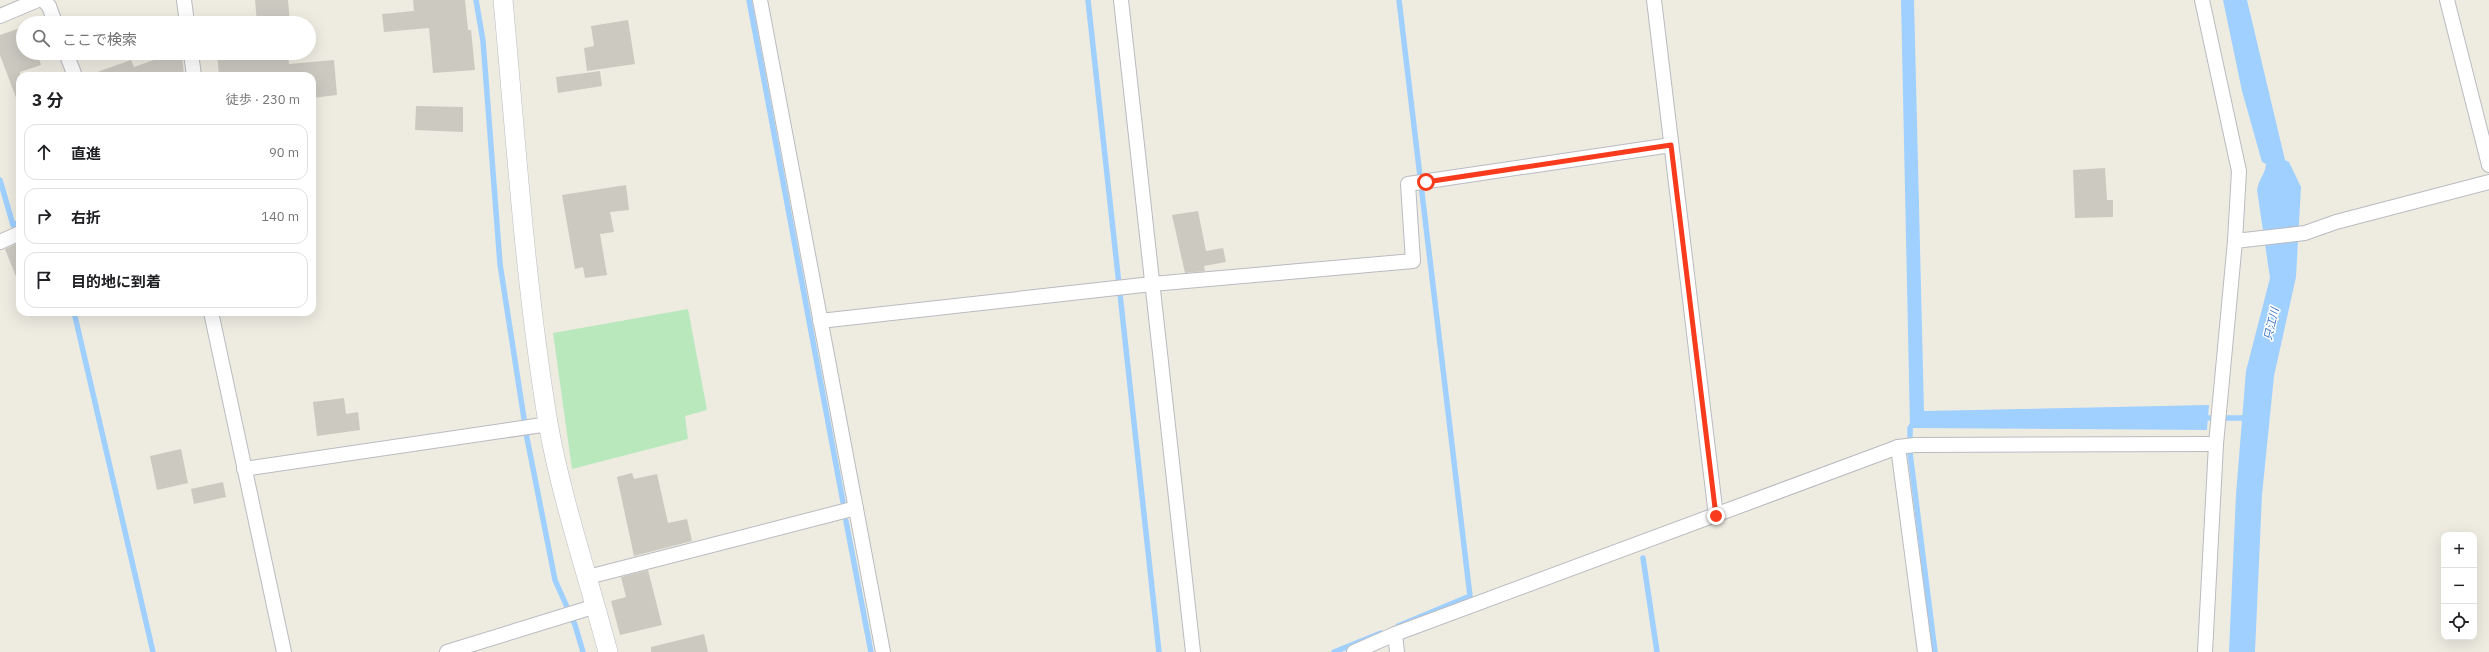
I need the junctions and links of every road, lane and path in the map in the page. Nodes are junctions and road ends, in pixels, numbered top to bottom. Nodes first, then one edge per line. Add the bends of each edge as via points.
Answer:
1 (38, 0) edge
2 (43, 0) edge
3 (184, 0) edge
4 (503, 0) edge
5 (760, 0) edge
6 (1121, 0) edge
7 (1654, 0) edge
8 (2202, 0) edge
9 (2447, 0) edge
10 (0, 16) edge
11 (53, 16) edge
12 (186, 16) edge
13 (69, 60) edge
14 (192, 60) edge
15 (73, 72) edge
16 (193, 72) edge
17 (1671, 145) junction
18 (2489, 165) edge
19 (2489, 182) edge
20 (16, 235) edge
21 (2235, 241) junction
22 (0, 242) edge
23 (1152, 284) junction
24 (212, 316) edge
25 (820, 321) junction
26 (533, 426) junction
27 (2216, 444) junction
28 (1907, 446) junction
29 (244, 469) junction
30 (856, 508) junction
31 (1716, 516) junction
32 (588, 577) junction
33 (587, 609) junction
34 (1394, 634) junction
35 (284, 652) edge
36 (448, 652) edge
37 (608, 652) edge
38 (883, 652) edge
39 (1193, 652) edge
40 (1354, 652) edge
41 (1397, 652) edge
42 (1925, 652) edge
43 (2205, 652) edge

1 - 10 street
2 - 11 street via 49,6
3 - 12 street
4 - 26 street via 532,313
5 - 25 street
6 - 23 street
7 - 17 street
8 - 21 street via 2239,171
9 - 18 street
13 - 15 street
14 - 16 street
17 - 23 street via 1408,184 1413,261
17 - 31 street
19 - 21 street via 2336,222 2305,233
20 - 22 street
21 - 27 street
23 - 25 street
23 - 39 street
24 - 29 street
25 - 30 street
26 - 29 street
26 - 32 street via 559,476
27 - 28 street
27 - 43 street
28 - 31 street
28 - 42 street
29 - 35 street
30 - 32 street
30 - 38 street
31 - 34 street
32 - 33 street
33 - 36 street
33 - 37 street
34 - 40 street
34 - 41 street

